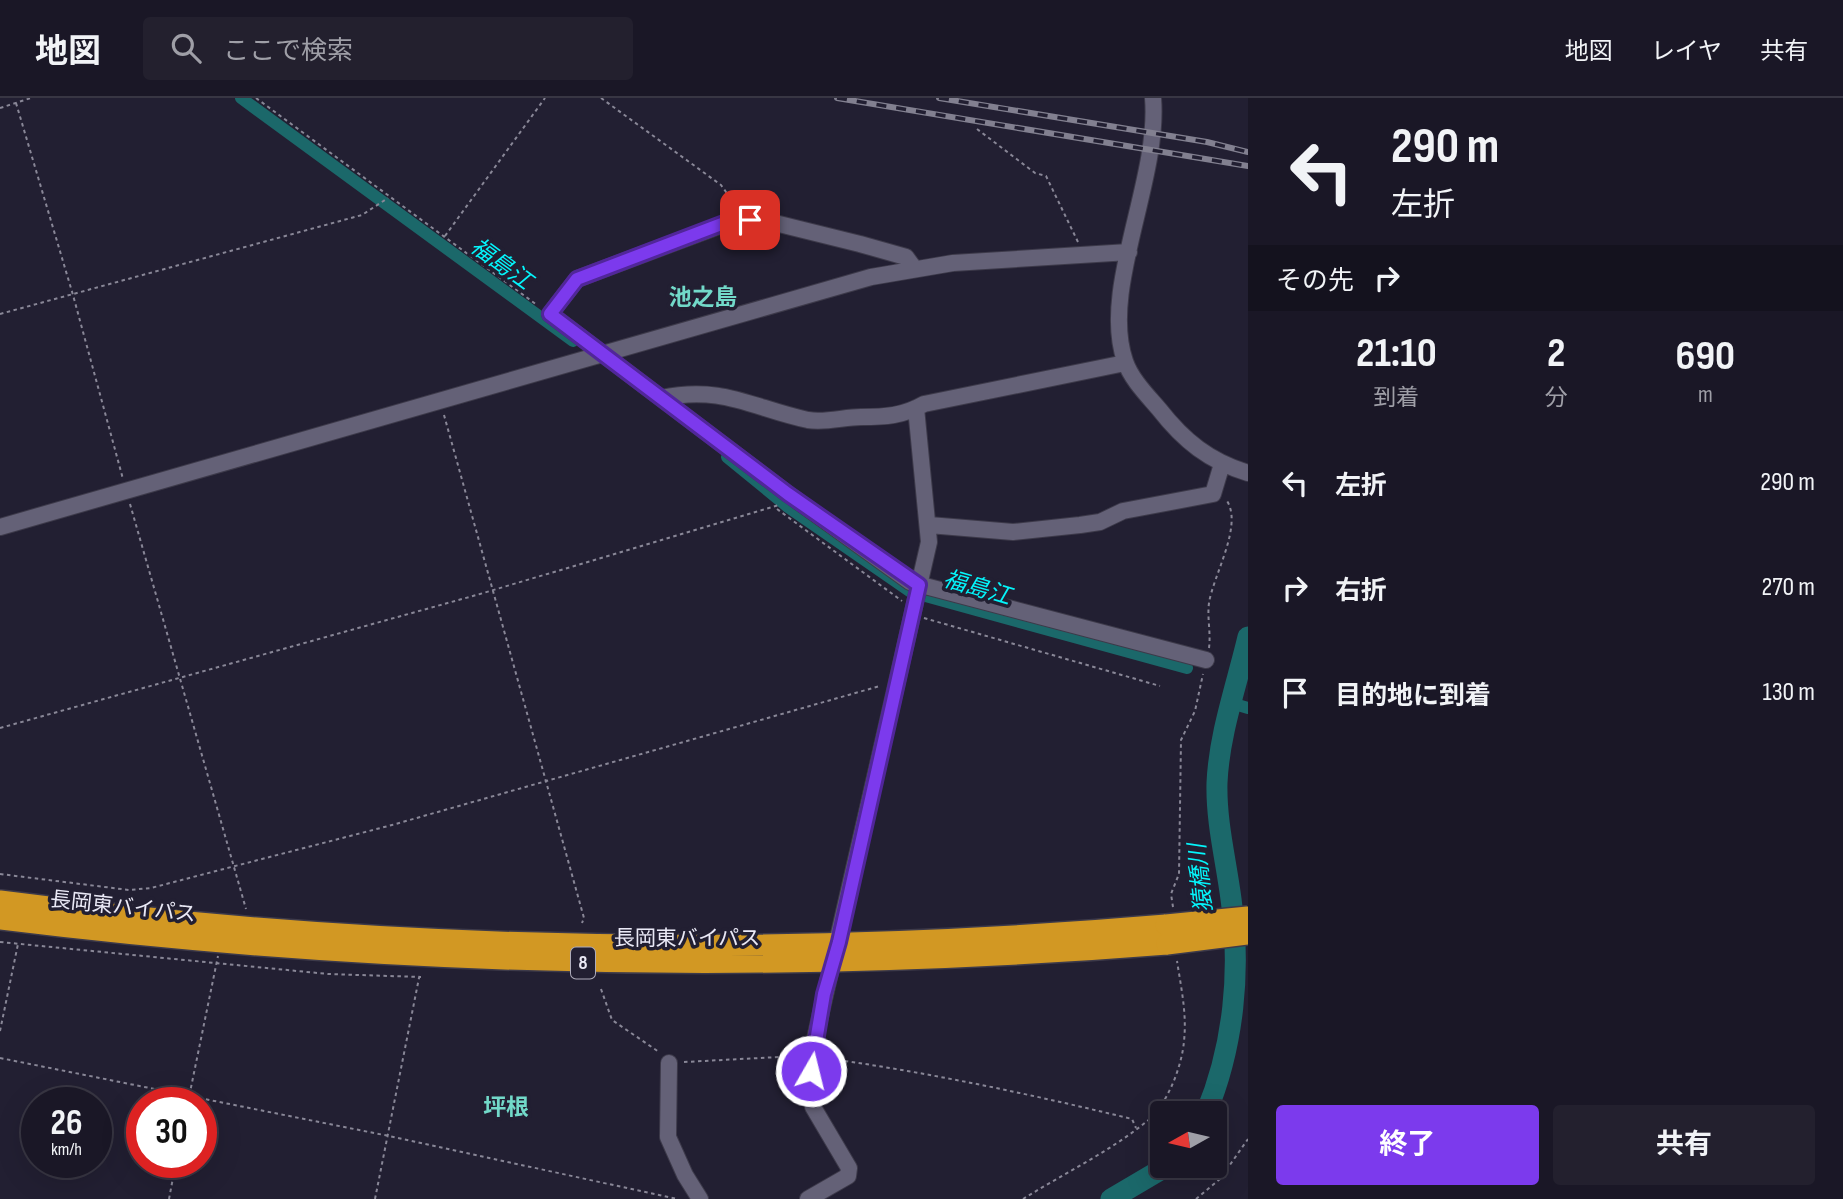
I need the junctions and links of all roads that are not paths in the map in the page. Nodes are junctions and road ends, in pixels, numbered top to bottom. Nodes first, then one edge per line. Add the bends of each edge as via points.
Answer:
1 (1153, 98) edge
2 (1129, 252) junction
3 (915, 268) junction
4 (603, 354) junction
5 (1125, 363) junction
6 (661, 398) junction
7 (916, 408) junction
8 (1222, 464) junction
9 (1246, 473) edge
10 (929, 525) junction
11 (0, 527) edge
12 (919, 585) junction
13 (1206, 660) road end
14 (0, 901) edge
15 (1248, 917) edge
16 (0, 919) edge
17 (1248, 934) edge
18 (1171, 935) junction
19 (836, 952) junction
20 (669, 1063) road end
21 (700, 1199) edge
22 (808, 1199) edge

1 - 2 street via 1151,158
2 - 3 street
2 - 5 street via 1119,313
3 - 4 street
3 - 4 street via 906,257 860,244 771,222 732,220 577,279 550,314
4 - 6 street
4 - 11 street
5 - 7 street
5 - 8 street via 1180,436
6 - 7 street via 729,395 809,420 896,415
6 - 12 street
7 - 10 street
8 - 9 street
8 - 10 street via 1213,494 1124,512 1100,522 1013,531
10 - 12 street
12 - 13 street
12 - 19 street
14 - 19 highway, 長岡東バイパス / 8 via 252,927 561,944
15 - 18 highway, 長岡東バイパス / 8, bridge
16 - 19 highway, 長岡東バイパス / 8 via 219,952 586,963
17 - 18 highway, 長岡東バイパス / 8, bridge
18 - 19 highway, 長岡東バイパス / 8 via 1024,955
19 - 22 street via 811,1056 813,1107 849,1168 841,1182
20 - 21 street via 668,1137

